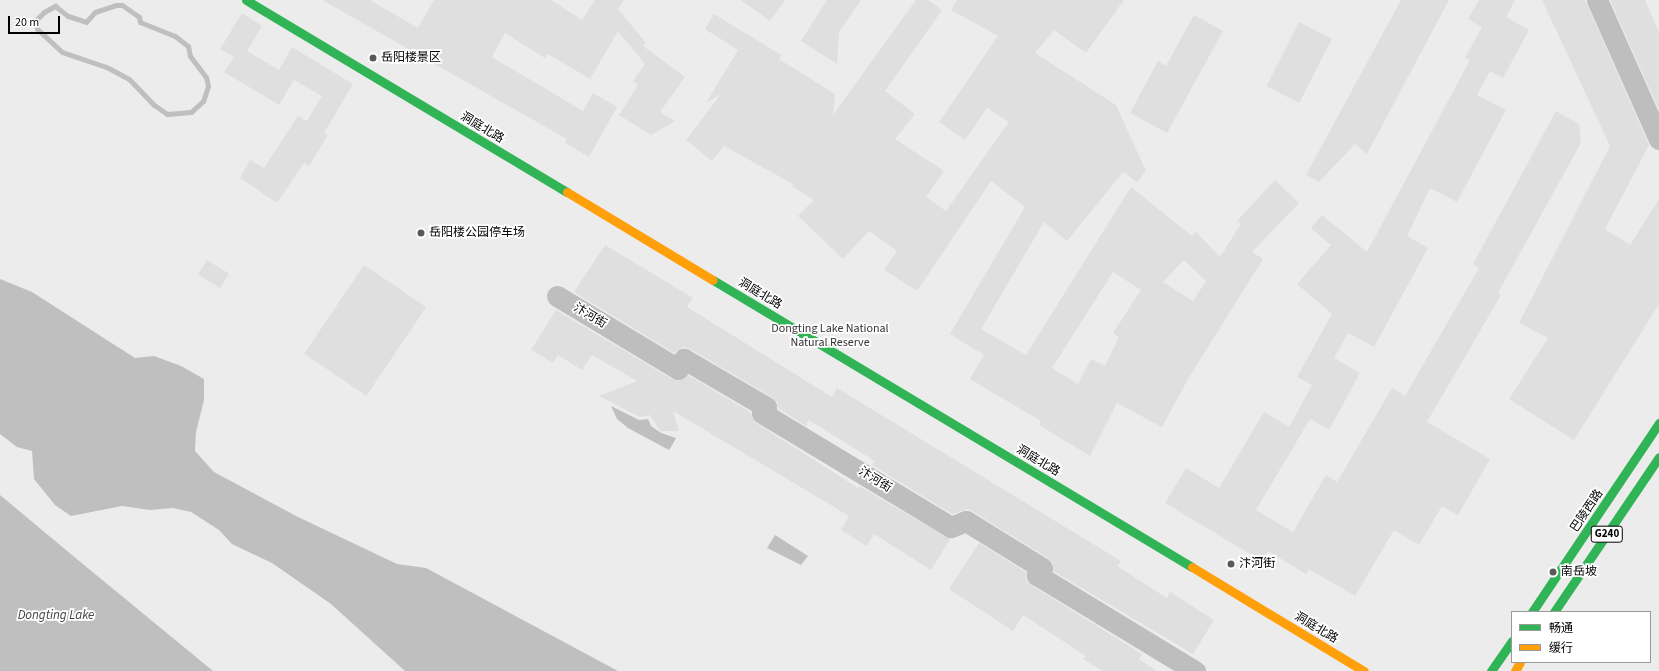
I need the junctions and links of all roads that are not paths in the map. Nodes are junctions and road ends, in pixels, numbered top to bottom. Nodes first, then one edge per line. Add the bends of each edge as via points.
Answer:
1 (246, 0) edge
2 (1597, 0) edge
3 (321, 33) dead end
4 (1659, 139) edge
5 (632, 220) dead end
6 (557, 296) dead end
7 (1659, 423) edge
8 (1659, 456) edge
9 (1256, 594) dead end
10 (1533, 611) edge
11 (1555, 611) edge
12 (1511, 642) edge
13 (1373, 665) dead end
14 (1195, 671) edge
15 (1364, 671) edge
16 (1491, 671) edge

1 - 15 main road, 洞庭北路
2 - 4 street
3 - 5 main road, 洞庭北路
6 - 14 street, 汴河街 via 678,369 684,360 766,407 762,413 951,527 966,522 1042,568 1037,575
7 - 10 main road, 巴陵西路 / G240
8 - 11 main road, G240
9 - 13 main road, 洞庭北路
12 - 16 main road

